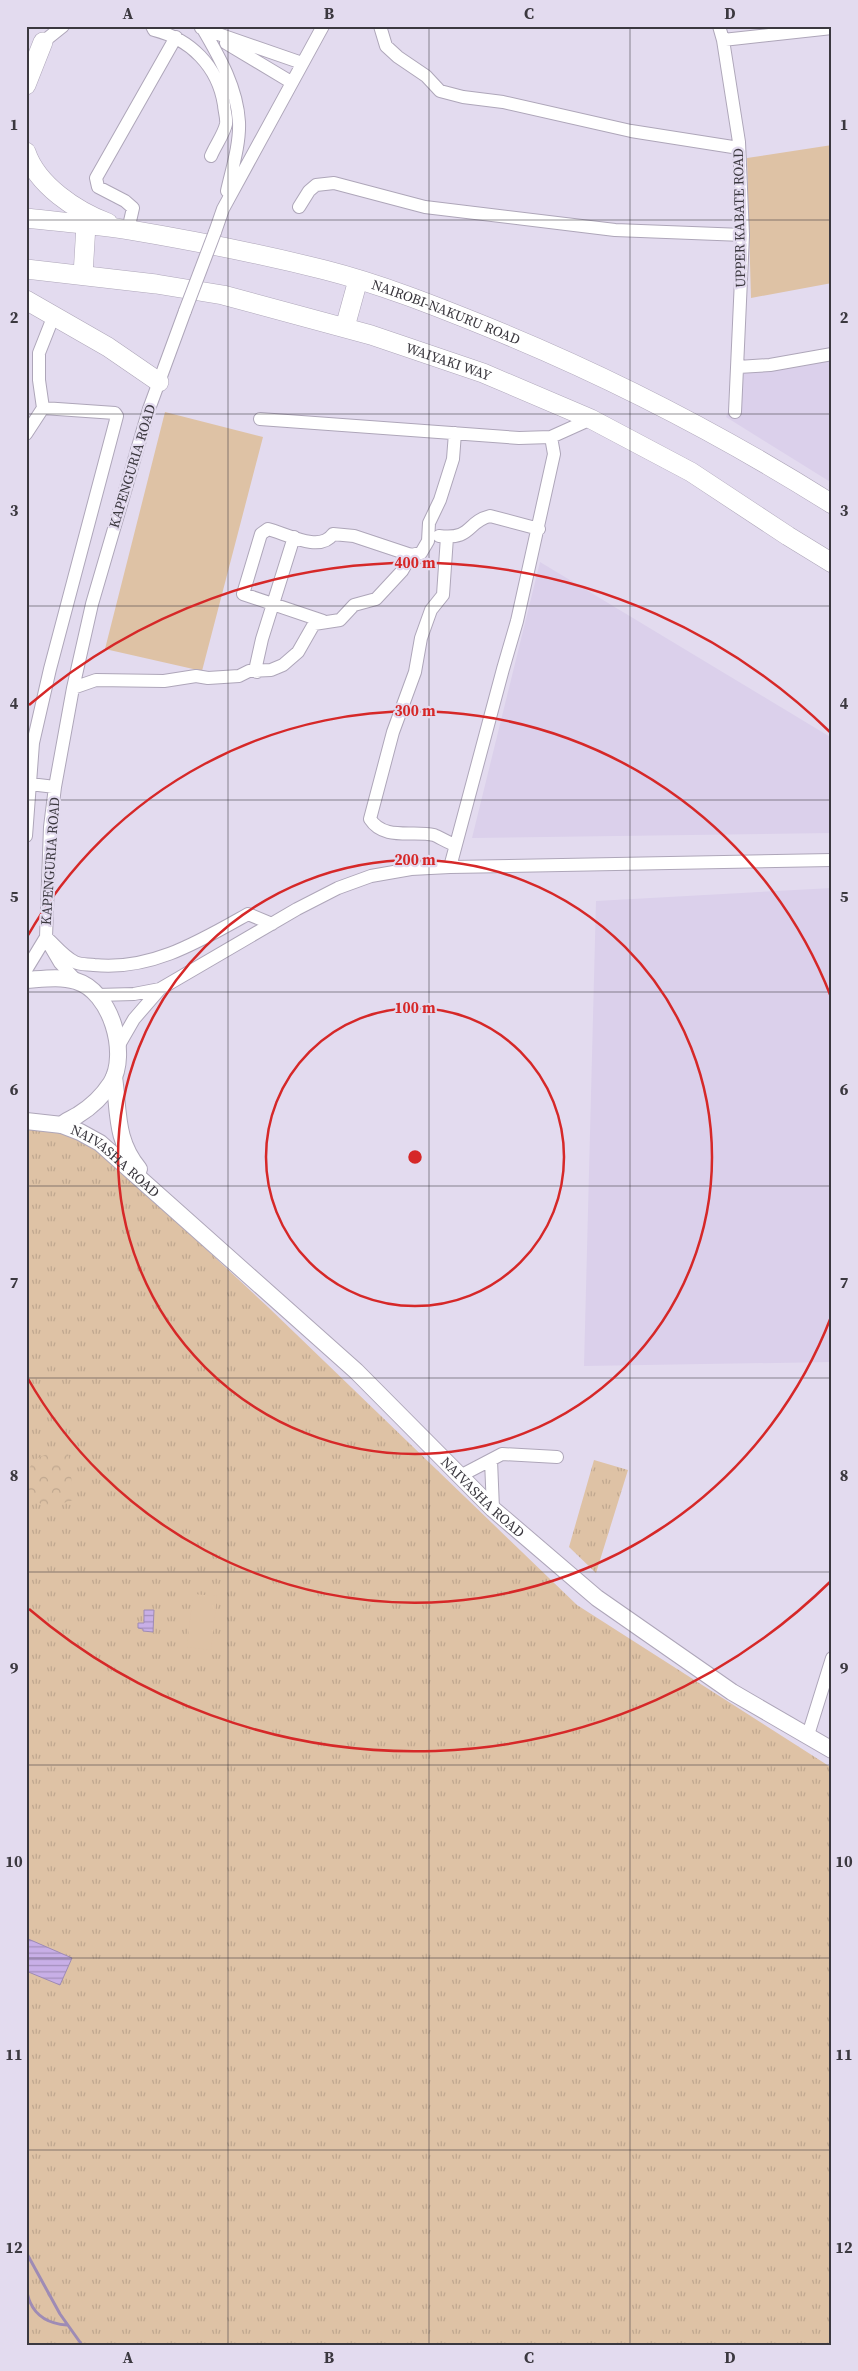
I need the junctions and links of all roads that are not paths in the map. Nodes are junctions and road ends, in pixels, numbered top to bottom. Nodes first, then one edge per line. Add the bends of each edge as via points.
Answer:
1 (63, 26) edge
2 (152, 26) edge
3 (323, 26) edge
4 (380, 26) edge
5 (719, 26) edge
6 (200, 28) edge
7 (832, 28) edge
8 (176, 37) junction
9 (723, 40) junction
10 (43, 42) junction
11 (26, 59) edge
12 (302, 63) junction
13 (291, 82) junction
14 (26, 85) edge
15 (739, 148) junction
16 (26, 152) edge
17 (211, 156) dead end
18 (299, 207) dead end
19 (223, 208) junction
20 (26, 218) edge
21 (86, 225) junction
22 (128, 230) junction
23 (743, 235) junction
24 (26, 269) edge
25 (83, 275) junction
26 (358, 280) junction
27 (26, 300) edge
28 (54, 315) junction
29 (345, 327) junction
30 (832, 354) edge
31 (738, 367) junction
32 (159, 382) junction
33 (43, 408) junction
34 (735, 412) dead end
35 (260, 419) dead end
36 (591, 419) junction
37 (455, 433) junction
38 (26, 434) edge
39 (551, 437) junction
40 (832, 504) edge
41 (539, 529) junction
42 (294, 537) junction
43 (447, 537) junction
44 (428, 542) junction
45 (411, 555) junction
46 (832, 563) edge
47 (274, 603) junction
48 (323, 621) junction
49 (257, 672) junction
50 (73, 688) junction
51 (30, 784) junction
52 (55, 787) junction
53 (26, 836) edge
54 (455, 845) junction
55 (832, 860) edge
56 (450, 867) junction
57 (272, 924) junction
58 (46, 937) junction
59 (26, 970) edge
60 (26, 980) edge
61 (77, 981) junction
62 (160, 989) junction
63 (96, 995) junction
64 (119, 1045) junction
65 (114, 1077) junction
66 (26, 1121) edge
67 (62, 1125) junction
68 (167, 1202) junction
69 (556, 1457) dead end
70 (491, 1460) junction
71 (460, 1476) junction
72 (493, 1509) junction
73 (832, 1658) edge
74 (808, 1735) junction
75 (832, 1750) edge

1 - 10 street
2 - 8 street via 154,30
3 - 12 street, KAPENGURIA ROAD
4 - 15 street via 386,46 426,76 440,91 631,131
5 - 9 street, UPPER KABATE ROAD
6 - 12 street
6 - 13 street
6 - 19 street via 220,58 233,87 239,123
7 - 9 street
8 - 17 street via 208,65 221,89 226,124
8 - 22 street via 96,178 98,187 133,208
9 - 15 street, UPPER KABATE ROAD
10 - 11 highway
10 - 14 highway
12 - 13 street, KAPENGURIA ROAD
13 - 19 street, KAPENGURIA ROAD
15 - 23 street, UPPER KABATE ROAD
16 - 22 highway via 31,165 44,181 64,197 100,220
18 - 23 street via 316,185 334,183 445,210 615,230
19 - 32 street, KAPENGURIA ROAD, bridge
20 - 21 highway, NAIROBI-NAKURU ROAD
21 - 22 highway, NAIROBI-NAKURU ROAD
21 - 25 highway
22 - 26 highway, NAIROBI-NAKURU ROAD via 245,251
23 - 31 street, UPPER KABATE ROAD
24 - 25 highway, WAIYAKI WAY
25 - 29 highway, WAIYAKI WAY via 223,295
26 - 29 highway
26 - 40 highway, NAIROBI-NAKURU ROAD via 445,310 595,372 730,442
27 - 28 highway
28 - 32 highway
28 - 33 street via 39,353
29 - 36 highway, WAIYAKI WAY via 483,373
30 - 31 street
31 - 34 street, UPPER KABATE ROAD
32 - 50 street, KAPENGURIA ROAD via 112,532
33 - 38 street
33 - 51 street via 117,416 50,669 33,743
35 - 37 street
36 - 39 street
36 - 46 highway, WAIYAKI WAY via 691,472
37 - 39 street
37 - 44 street via 453,459 429,523
39 - 41 street via 554,454
41 - 43 street via 490,516 483,517 464,534
41 - 54 street via 517,622
42 - 45 street via 321,544 328,542 333,534 354,536
42 - 47 street
42 - 47 street via 268,529 261,534 243,594
43 - 44 street via 439,536
43 - 54 street via 443,594 431,610 424,630 415,672 393,732 370,819 387,832 435,835
44 - 45 street via 421,553
45 - 48 street via 402,571 376,599 354,605 340,620 332,623
47 - 48 street
47 - 49 street via 262,639
48 - 49 street via 314,624 298,652 288,661 271,670
49 - 50 street via 164,681 96,680
50 - 52 street, KAPENGURIA ROAD
51 - 52 street
51 - 53 street
52 - 58 street, KAPENGURIA ROAD via 50,827
54 - 56 street
55 - 56 street
56 - 57 street via 371,876 338,888
57 - 58 street via 248,914 193,945 163,957 102,966 75,962
57 - 62 street
58 - 59 street, KAPENGURIA ROAD
58 - 61 street, KAPENGURIA ROAD via 60,963
60 - 61 main road via 55,978
61 - 63 main road
62 - 63 street via 134,994
62 - 64 street via 134,1019
63 - 64 main road via 113,1021
64 - 65 main road
65 - 67 main road via 98,1100
65 - 68 main road, NAIVASHA ROAD via 120,1135 127,1152
66 - 67 main road, NAIVASHA ROAD
67 - 68 main road, NAIVASHA ROAD via 100,1143
68 - 71 main road, NAIVASHA ROAD via 356,1371
69 - 70 street via 502,1454
70 - 71 street
70 - 72 street
71 - 72 main road, NAIVASHA ROAD
72 - 74 main road, NAIVASHA ROAD via 597,1598 640,1629 732,1692
73 - 74 street
74 - 75 main road, NAIVASHA ROAD

